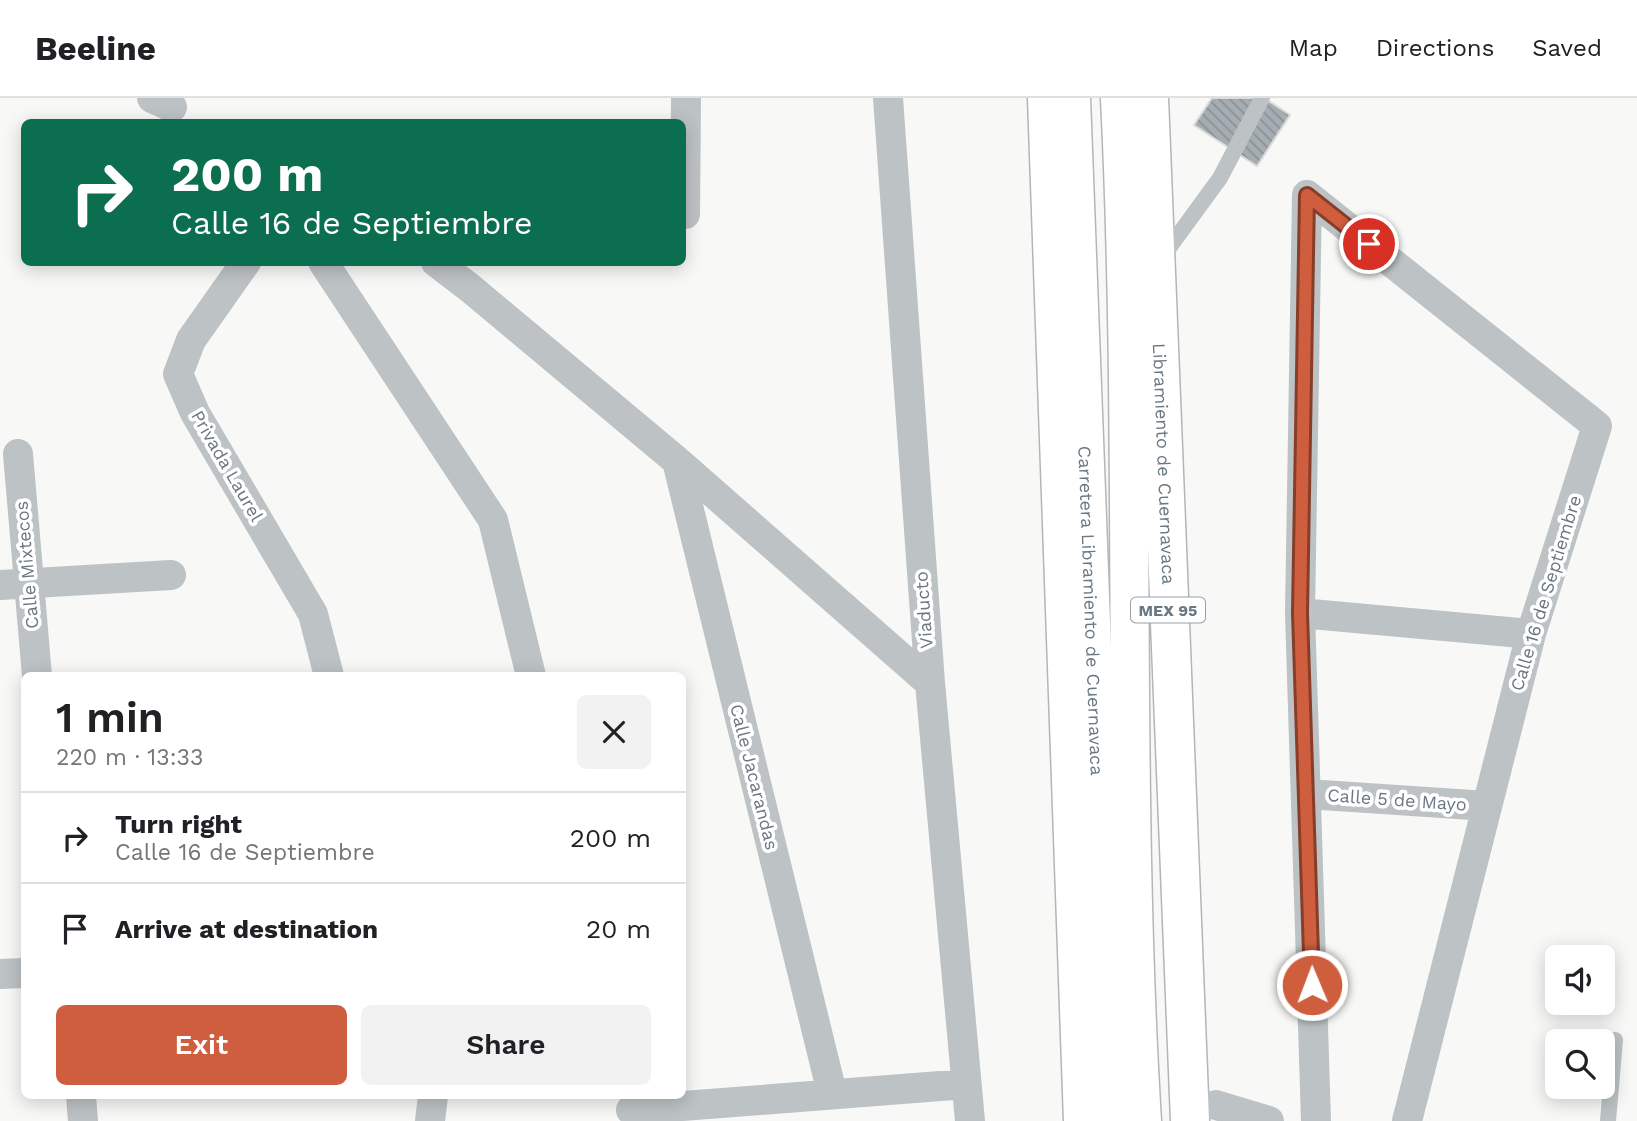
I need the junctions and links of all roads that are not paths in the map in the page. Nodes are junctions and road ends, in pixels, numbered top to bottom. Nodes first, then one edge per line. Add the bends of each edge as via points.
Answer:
1 (686, 98) edge
2 (888, 98) edge
3 (1047, 98) edge
4 (1071, 98) edge
5 (1120, 98) edge
6 (1149, 98) edge
7 (1262, 98) edge
8 (686, 119) edge
9 (243, 266) edge
10 (326, 266) edge
11 (441, 266) edge
12 (1153, 269) junction
13 (18, 454) dead end
14 (677, 461) junction
15 (171, 575) dead end
16 (14, 585) edge
17 (1300, 613) junction
18 (1531, 634) junction
19 (36, 672) edge
20 (328, 672) edge
21 (529, 672) edge
22 (930, 683) junction
23 (1307, 794) junction
24 (1487, 806) junction
25 (21, 973) edge
26 (0, 974) edge
27 (966, 1084) junction
28 (832, 1093) junction
29 (81, 1099) edge
30 (433, 1099) edge
31 (1610, 1099) edge
32 (629, 1109) edge
33 (1203, 1113) edge
34 (83, 1121) edge
35 (430, 1121) edge
36 (970, 1121) edge
37 (1083, 1121) edge
38 (1110, 1121) edge
39 (1142, 1121) edge
40 (1269, 1121) edge
41 (1316, 1121) edge
42 (1407, 1121) edge
43 (1608, 1121) edge

1 - 8 street
2 - 22 street, Viaducto
3 - 37 main road
4 - 38 main road, Carretera Libramiento de Cuernavaca
5 - 39 main road, Carretera Libramiento de Cuernavaca / MEX 95 via 1127,242 1133,985
6 - 12 main road, Libramiento de Cuernavaca / MEX 95
7 - 12 lane via 1220,178
9 - 20 street, Privada Laurel via 191,340 178,374 195,414 313,614
10 - 21 street via 493,520
11 - 14 street
12 - 33 main road, Libramiento de Cuernavaca / MEX 95
13 - 16 street, Calle Mixtecos
14 - 22 street
14 - 28 street, Calle Jacarandas
15 - 16 street
16 - 19 street, Calle Mixtecos
17 - 18 street
17 - 18 street, Calle 16 de Septiembre via 1307,195 1597,426
17 - 23 street
18 - 24 street, Calle 16 de Septiembre
22 - 27 street, Viaducto
23 - 24 street, Calle 5 de Mayo
23 - 41 street
24 - 42 street, Calle 16 de Septiembre
25 - 26 street
27 - 28 street
27 - 36 street, Viaducto
28 - 32 street
29 - 34 street
30 - 35 street
31 - 43 lane
33 - 40 street

